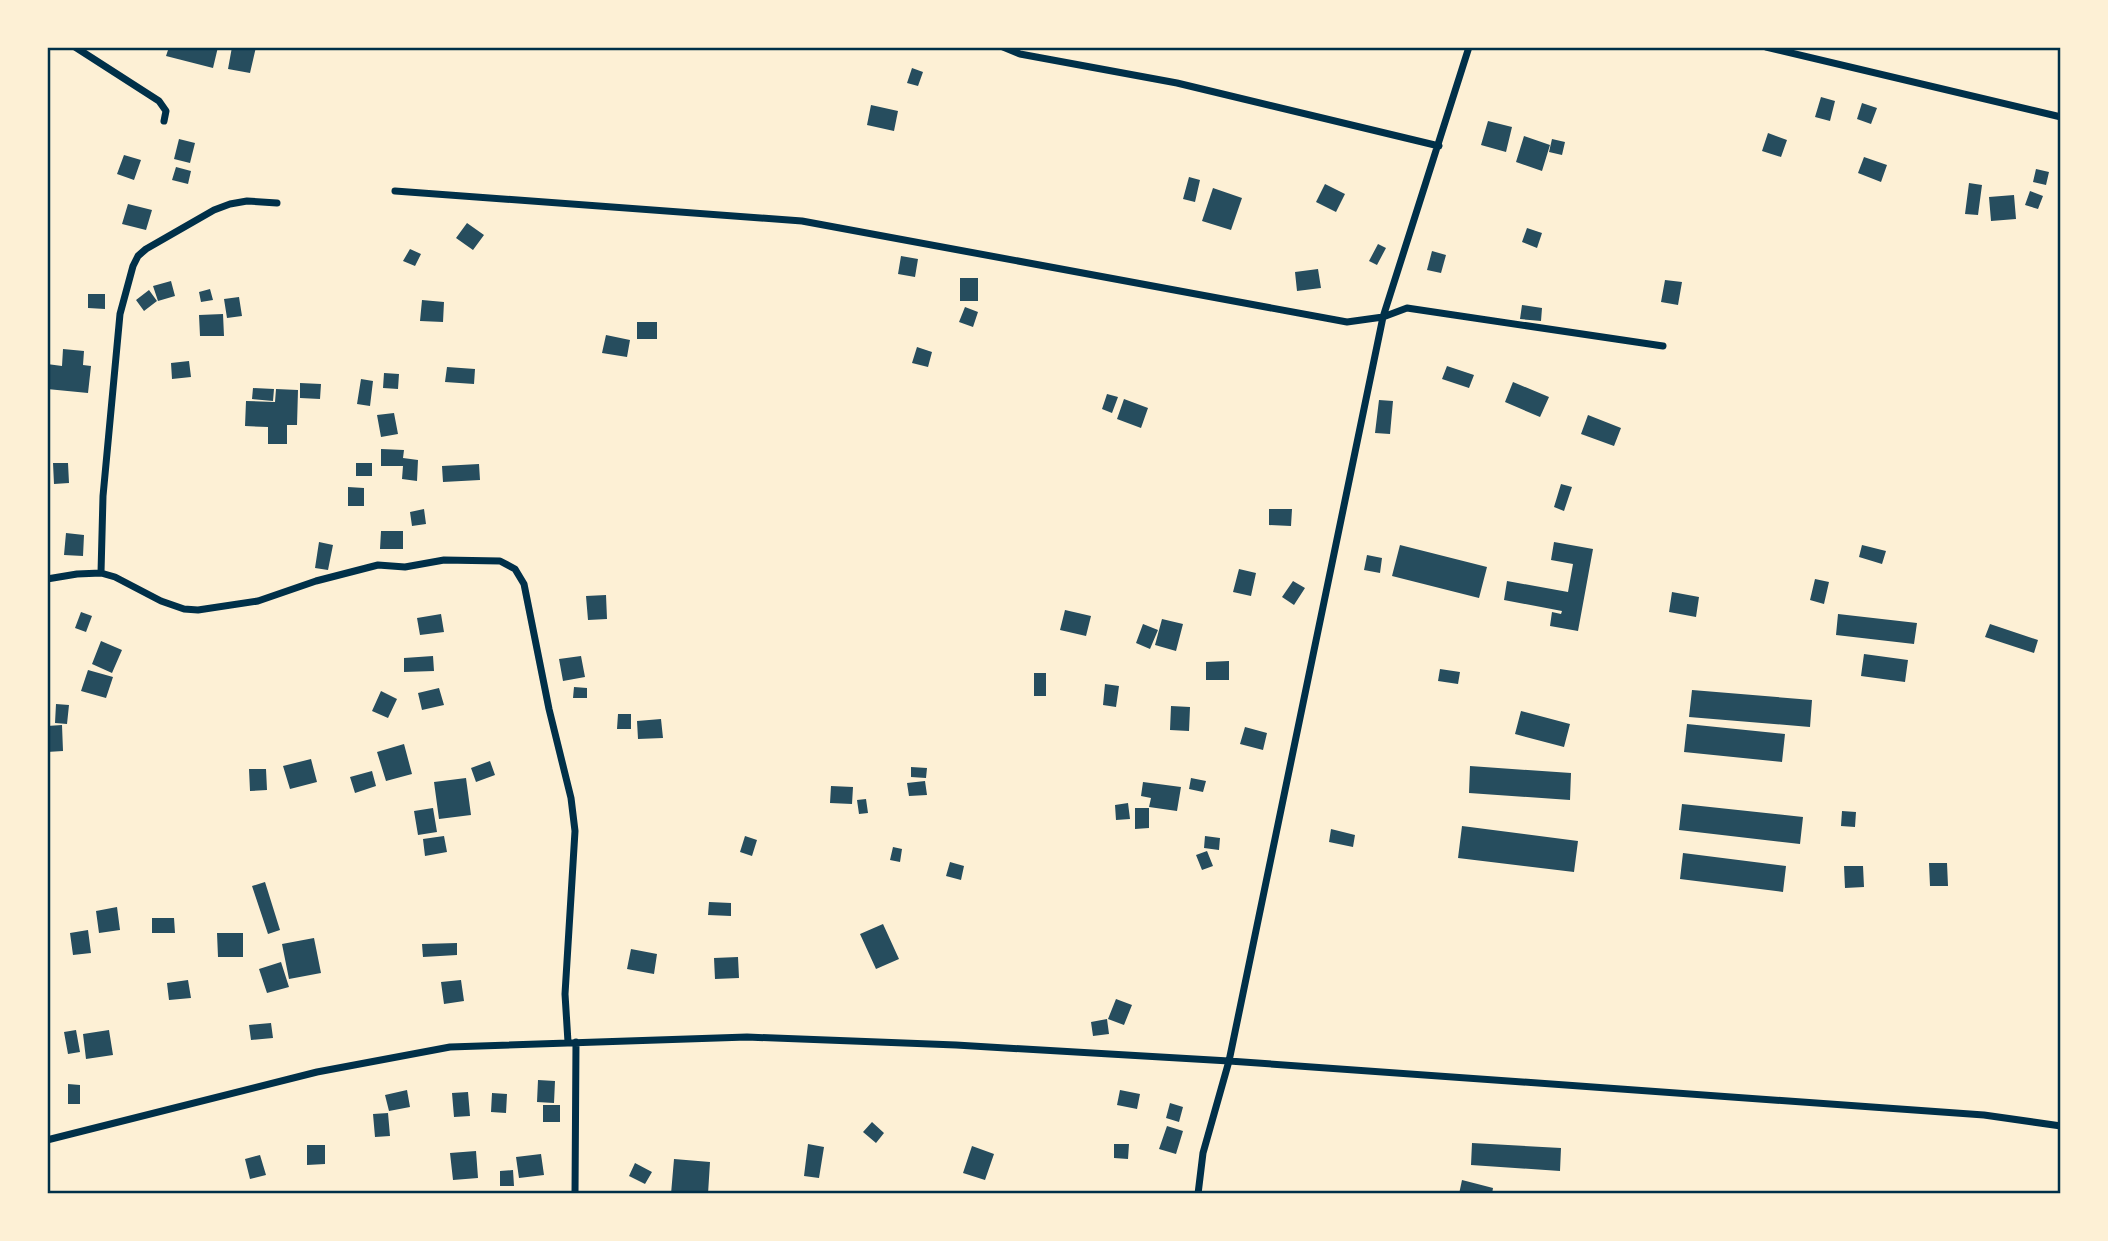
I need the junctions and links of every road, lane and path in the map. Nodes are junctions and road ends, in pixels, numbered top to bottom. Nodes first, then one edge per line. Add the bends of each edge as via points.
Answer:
1 (75, 47) edge
2 (1003, 47) edge
3 (1469, 47) edge
4 (1766, 47) edge
5 (2061, 117) edge
6 (164, 121) dead end
7 (1439, 146) junction
8 (395, 191) dead end
9 (277, 203) dead end
10 (1383, 317) junction
11 (1663, 346) dead end
12 (101, 573) junction
13 (47, 579) edge
14 (572, 1042) junction
15 (1229, 1061) junction
16 (2061, 1126) edge
17 (47, 1140) edge
18 (576, 1194) edge
19 (1198, 1194) edge

1 - 6 street via 159,102 166,111
2 - 7 street
3 - 7 street
4 - 5 street
7 - 10 street
8 - 10 street via 802,221 1347,322
9 - 12 street via 247,201 214,211 146,248 133,266 120,314 103,496
10 - 11 street via 1407,308
10 - 15 street
12 - 13 street
12 - 14 street via 160,601 198,610 258,601 378,565 405,567 470,559 500,561 515,569 524,583 575,831 565,994
14 - 15 street via 747,1037
14 - 17 street via 450,1047 383,1058
14 - 18 street
15 - 16 street via 1984,1115
15 - 19 street via 1203,1153

